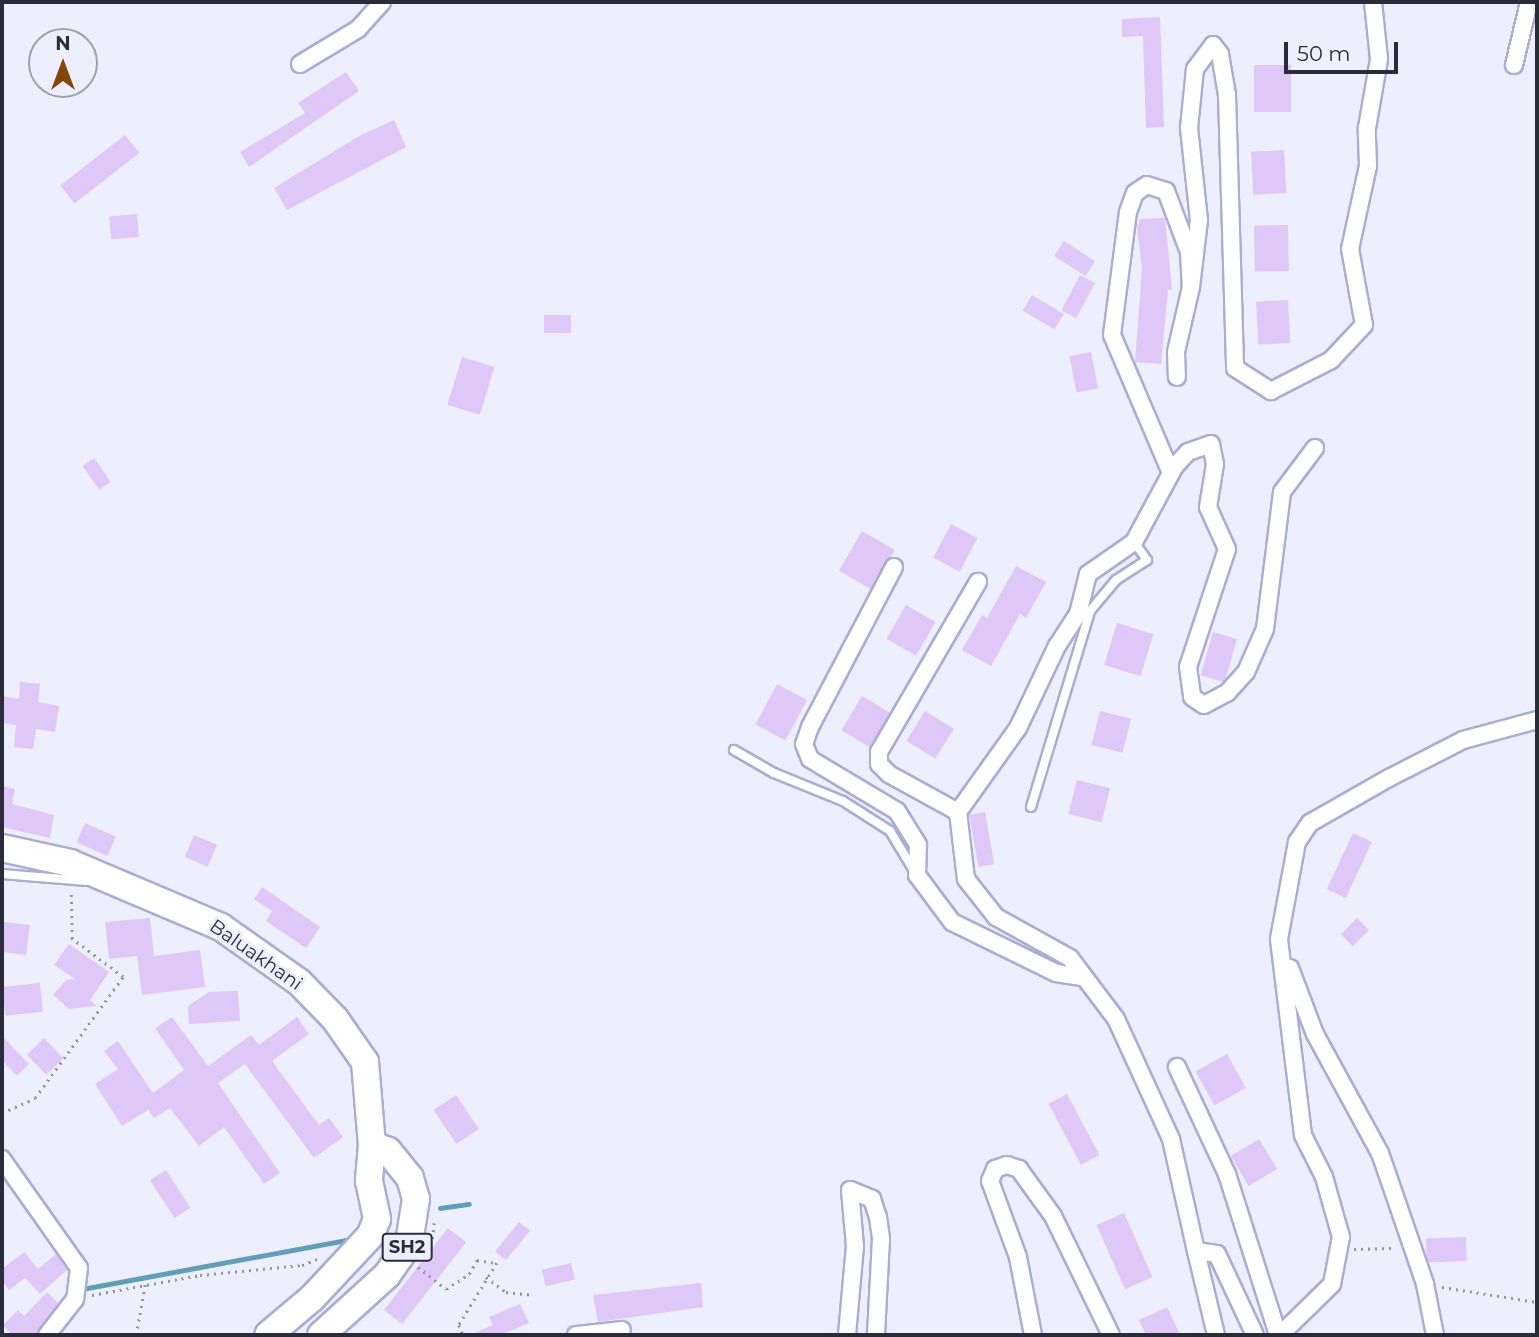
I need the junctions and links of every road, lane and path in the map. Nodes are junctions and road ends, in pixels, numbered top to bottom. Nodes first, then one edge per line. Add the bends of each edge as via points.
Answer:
1 (382, 2) edge
2 (1373, 2) edge
3 (1529, 2) edge
4 (300, 64) dead end
5 (1514, 65) dead end
6 (1191, 287) junction
7 (1177, 377) dead end
8 (1315, 447) dead end
9 (1171, 473) junction
10 (1134, 542) junction
11 (894, 567) dead end
12 (978, 582) dead end
13 (1537, 720) edge
14 (734, 750) dead end
15 (1031, 807) dead end
16 (958, 812) junction
17 (2, 848) edge
18 (2, 874) edge
19 (917, 875) junction
20 (111, 879) junction
21 (71, 882) junction
22 (1279, 939) junction
23 (1082, 977) junction
24 (1177, 1067) dead end
25 (2, 1113) edge
26 (372, 1145) junction
27 (2, 1159) edge
28 (1413, 1247) junction
29 (1340, 1250) junction
30 (1196, 1251) junction
31 (327, 1255) dead end
32 (418, 1267) dead end
33 (486, 1277) junction
34 (145, 1284) junction
35 (1425, 1284) junction
36 (533, 1295) dead end
37 (75, 1299) junction
38 (1537, 1302) edge
39 (622, 1331) dead end
40 (47, 1335) edge
41 (136, 1335) edge
42 (268, 1335) edge
43 (321, 1335) edge
44 (463, 1335) edge
45 (576, 1335) edge
46 (847, 1335) edge
47 (876, 1335) edge
48 (1034, 1335) edge
49 (1111, 1335) edge
50 (1216, 1335) edge
51 (1255, 1335) edge
52 (1279, 1335) edge
53 (1435, 1335) edge

1 - 4 street via 358,29
2 - 6 street via 1379,59 1367,128 1368,166 1350,249 1364,325 1331,360 1271,391 1236,368 1227,95 1220,54 1213,45 1195,69 1189,128 1199,220
3 - 5 street
6 - 7 street via 1176,352
6 - 9 street via 1189,252 1179,216 1166,191 1147,185 1135,193 1128,212 1112,335
8 - 9 street via 1282,492 1260,640 1246,672 1227,692 1204,705 1192,697 1188,667 1227,549 1208,507 1215,464 1211,444 1188,452
9 - 10 street
10 - 15 lane via 1147,560 1116,580 1090,611
10 - 16 street via 1088,574 1077,614 1018,728
11 - 19 street via 804,744 810,759 897,811 918,845
12 - 16 street via 879,752 879,764 889,774
13 - 22 street via 1463,740 1310,824 1297,842
14 - 19 lane via 774,773 843,800 890,831
16 - 23 street via 966,878 996,917 1070,958
17 - 20 main road, Baluakhani via 70,863
18 - 21 lane
19 - 23 street via 953,922 1056,973
20 - 21 lane
20 - 26 main road, Baluakhani via 221,927 299,982 335,1019 365,1062
21 - 25 path via 72,939 123,977 35,1098
22 - 28 street via 1315,1034 1380,1153
22 - 29 street via 1303,1135 1324,1177
23 - 30 street via 1116,1019 1171,1139
24 - 52 street via 1227,1174
26 - 42 main road, Baluakhani via 369,1181 377,1219 370,1236 313,1298
26 - 43 main road, SH2 via 388,1151 410,1178 416,1199 409,1243 387,1275
27 - 37 street via 79,1268
28 - 29 path
28 - 35 street
29 - 52 street via 1332,1283
30 - 50 street
30 - 51 street via 1217,1254
31 - 34 path via 302,1265
32 - 33 path via 446,1289 469,1274 477,1260 497,1263
33 - 36 path via 506,1292
33 - 44 path via 459,1325
34 - 37 path
34 - 41 path
35 - 38 path
35 - 53 street
37 - 40 street
39 - 45 street
46 - 47 street via 855,1246 850,1190 872,1199 878,1217
48 - 49 street via 1018,1257 990,1181 995,1169 1007,1165 1019,1169 1053,1216

